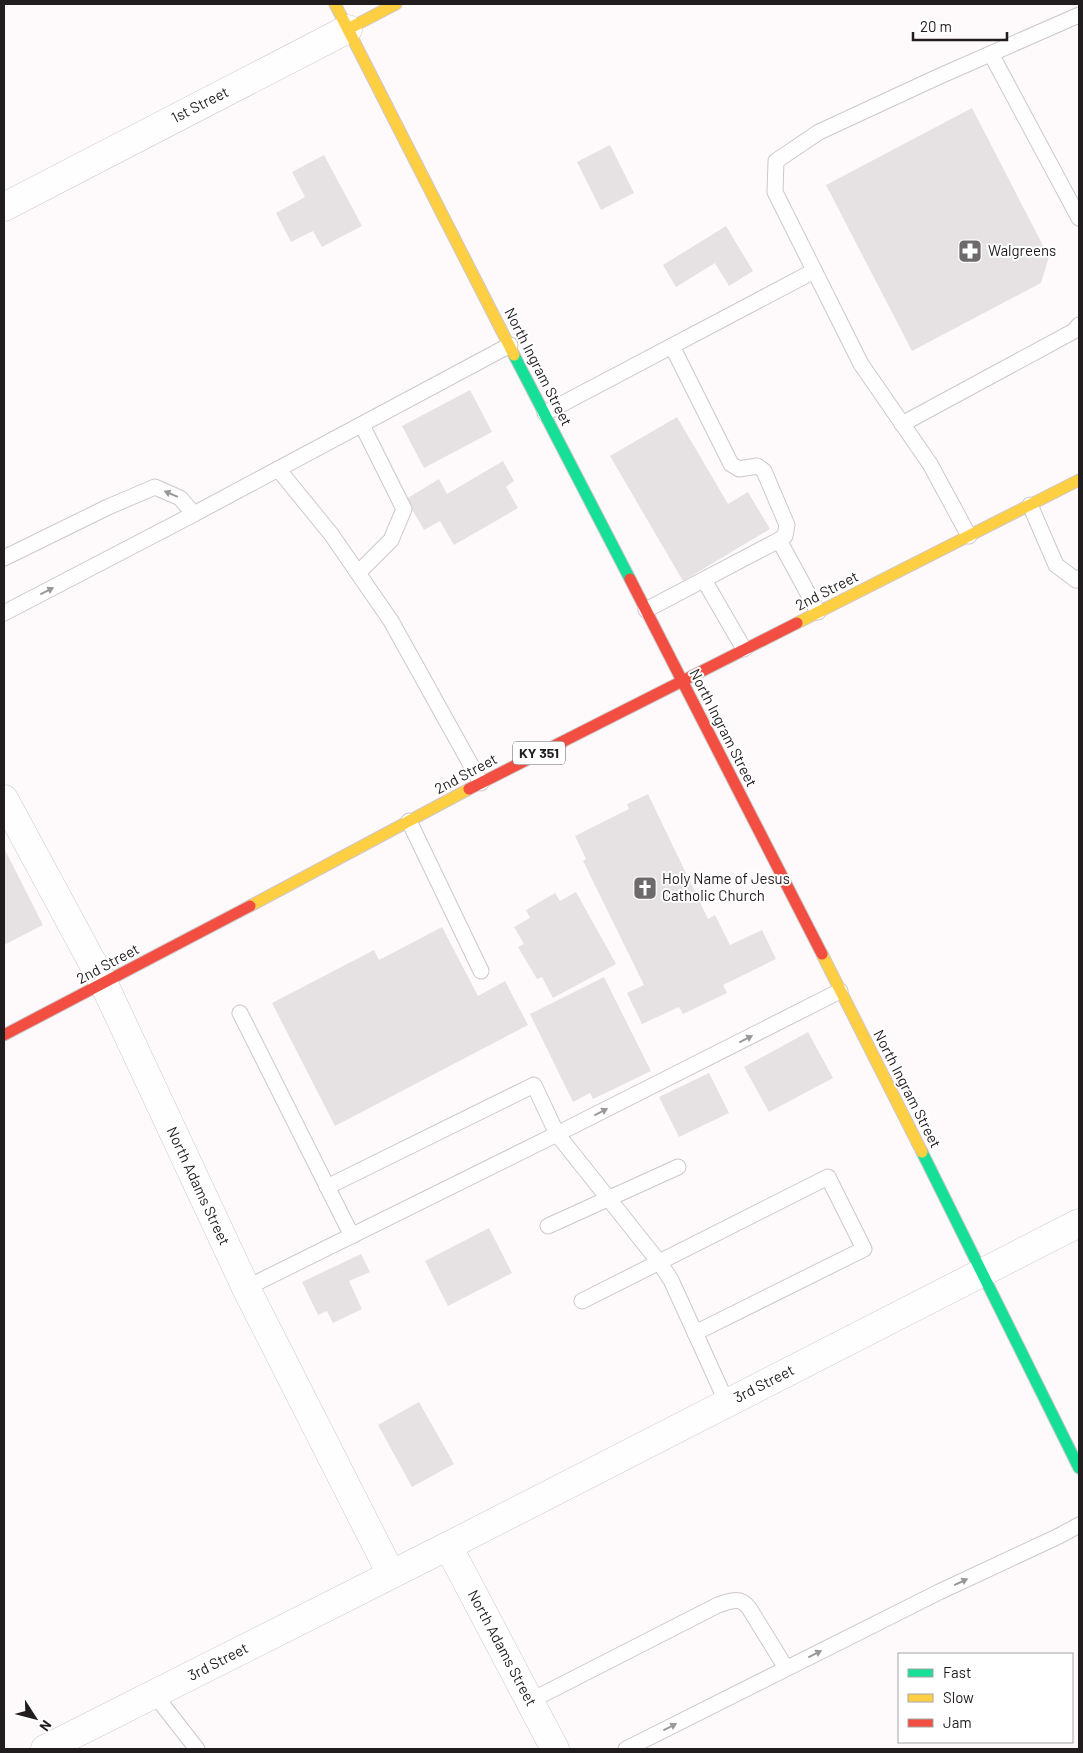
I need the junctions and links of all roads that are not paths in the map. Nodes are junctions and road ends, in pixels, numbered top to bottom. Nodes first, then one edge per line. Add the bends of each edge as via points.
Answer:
1 (335, 4) edge
2 (396, 4) edge
3 (1079, 15) edge
4 (348, 29) junction
5 (991, 54) junction
6 (4, 207) edge
7 (1079, 218) edge
8 (814, 271) junction
9 (1079, 325) edge
10 (510, 345) junction
11 (672, 346) junction
12 (545, 413) junction
13 (902, 424) junction
14 (362, 425) junction
15 (278, 469) junction
16 (1079, 480) edge
17 (1030, 505) junction
18 (194, 514) junction
19 (969, 536) junction
20 (779, 540) junction
21 (4, 558) edge
22 (358, 573) junction
23 (1079, 578) edge
24 (704, 580) junction
25 (646, 610) junction
26 (818, 612) junction
27 (4, 613) edge
28 (744, 649) junction
29 (682, 680) junction
30 (481, 783) junction
31 (4, 799) edge
32 (409, 821) junction
33 (481, 971) dead end
34 (104, 984) junction
35 (840, 991) junction
36 (240, 1014) dead end
37 (4, 1035) edge
38 (557, 1134) junction
39 (678, 1167) dead end
40 (327, 1187) junction
41 (608, 1197) junction
42 (1079, 1223) edge
43 (548, 1226) dead end
44 (352, 1236) junction
45 (660, 1262) junction
46 (983, 1272) junction
47 (246, 1288) junction
48 (582, 1301) dead end
49 (695, 1333) junction
50 (727, 1402) junction
51 (1079, 1468) edge
52 (1079, 1524) edge
53 (448, 1546) junction
54 (391, 1574) junction
55 (786, 1668) junction
56 (154, 1694) junction
57 (530, 1701) junction
58 (45, 1749) edge
59 (197, 1749) edge
60 (555, 1749) edge
61 (626, 1749) edge

1 - 4 street, North Ingram Street
2 - 4 street, 1st Street
3 - 5 lane
4 - 6 street, 1st Street
4 - 10 street, North Ingram Street
5 - 7 lane
5 - 8 lane via 819,132 776,161 774,192
8 - 11 lane
8 - 13 lane via 860,364
9 - 13 lane via 1074,331
10 - 12 street, North Ingram Street
10 - 14 lane
11 - 12 lane
11 - 20 lane via 731,464 739,469 757,466 764,471 787,525 785,536
12 - 25 street, North Ingram Street
13 - 19 lane via 930,464
14 - 15 lane
14 - 22 lane via 404,509 391,540
15 - 18 lane
15 - 22 lane
16 - 17 street, 2nd Street / KY 351
17 - 19 street, 2nd Street / KY 351
17 - 23 lane via 1056,565 1076,580
18 -> 21 lane via 180,498 155,487
27 -> 18 lane
19 - 26 street, 2nd Street / KY 351
20 - 24 lane
20 - 26 lane
22 - 30 lane via 391,621
24 - 25 lane
24 - 28 lane
25 - 29 street, North Ingram Street
26 - 28 street, 2nd Street / KY 351
28 - 29 street, 2nd Street / KY 351
29 - 30 street, 2nd Street / KY 351
29 - 35 street, North Ingram Street
30 - 32 street, 2nd Street / KY 351
31 - 34 street, North Adams Street
32 - 33 lane
32 - 34 street, 2nd Street / KY 351
34 - 37 street, 2nd Street / KY 351
34 - 47 street, North Adams Street
38 -> 35 lane
35 - 46 street, North Ingram Street
36 - 40 lane
38 - 40 lane via 534,1085
38 - 41 lane
38 - 44 lane
39 - 41 lane
40 - 44 lane
41 - 43 lane
41 - 45 lane
42 - 46 street, 3rd Street
44 - 47 lane
45 - 48 lane
45 - 49 lane
45 - 49 lane via 828,1177 864,1249
46 - 50 street, 3rd Street
46 - 51 street, North Ingram Street
47 - 54 street, North Adams Street
49 - 50 lane
50 - 53 street, 3rd Street
55 -> 52 lane
53 - 54 street, 3rd Street
53 - 57 street, North Adams Street
54 - 56 street, 3rd Street
55 - 57 lane via 749,1608 740,1600 734,1600 718,1605
61 -> 55 lane
56 - 58 street, 3rd Street
56 - 59 lane
57 - 60 street, North Adams Street

